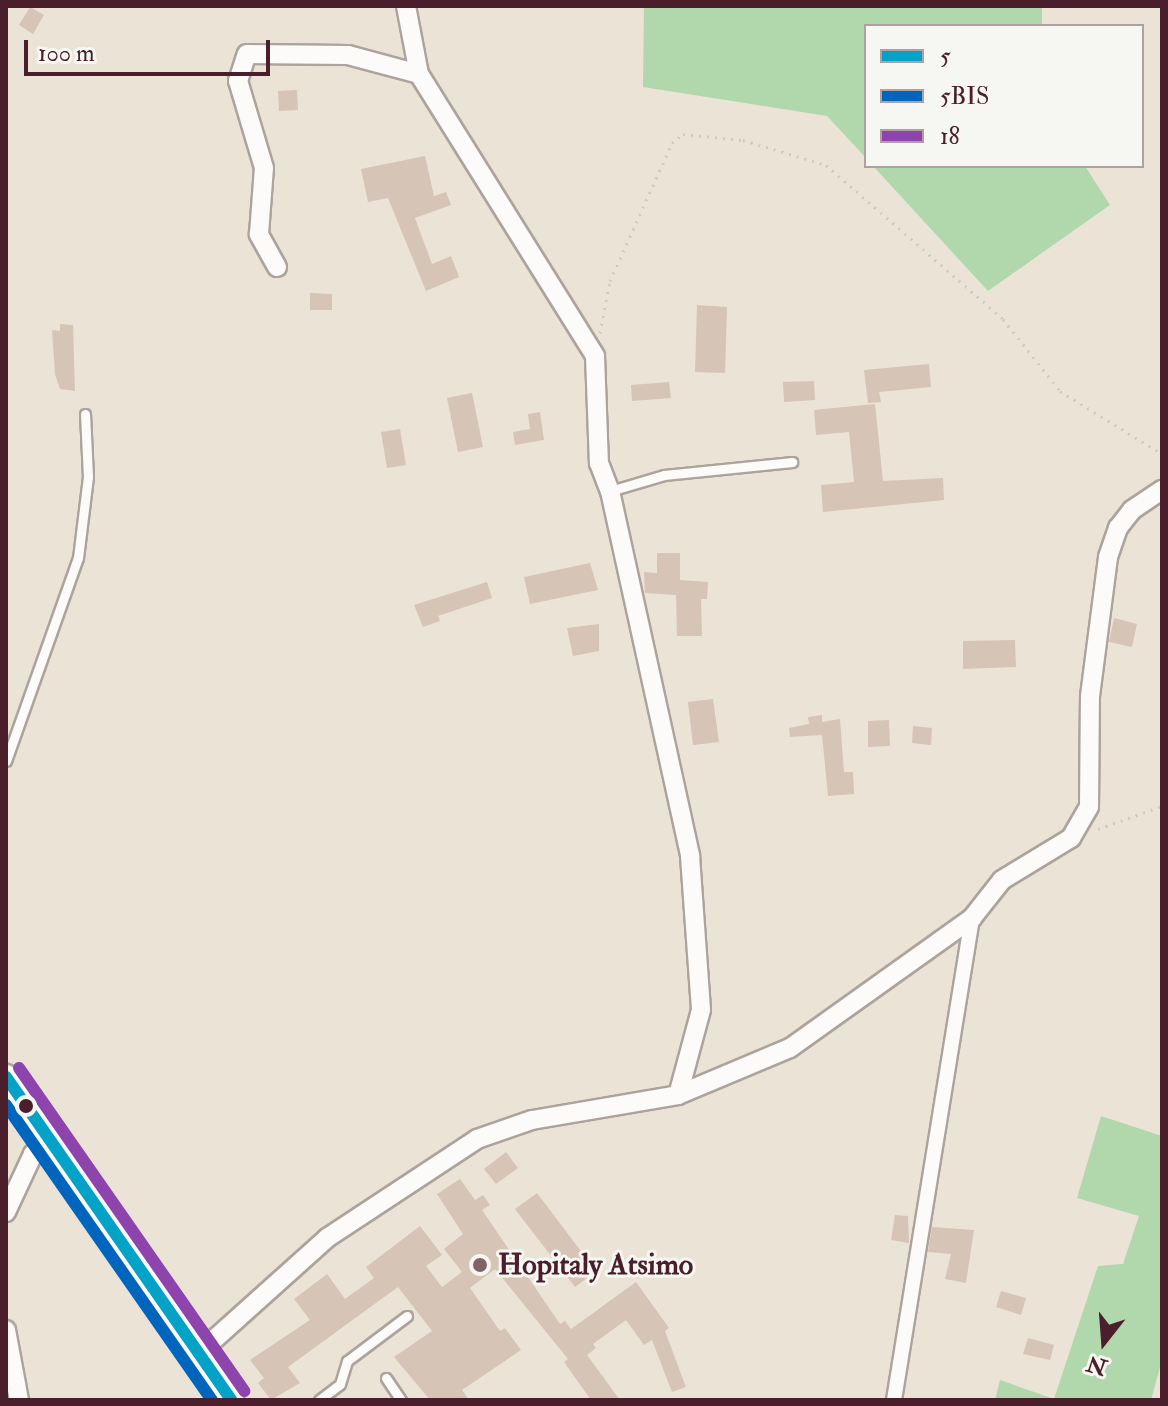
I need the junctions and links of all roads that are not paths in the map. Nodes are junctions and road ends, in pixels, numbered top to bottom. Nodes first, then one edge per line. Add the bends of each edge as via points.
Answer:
1 (406, 6) edge
2 (419, 74) junction
3 (277, 267) dead end
4 (85, 414) dead end
5 (792, 462) dead end
6 (1162, 490) edge
7 (610, 491) junction
8 (6, 761) edge
9 (972, 918) junction
10 (6, 1077) edge
11 (678, 1095) junction
12 (53, 1138) junction
13 (6, 1212) edge
14 (407, 1316) dead end
15 (6, 1330) edge
16 (199, 1353) junction
17 (386, 1378) dead end
18 (19, 1400) edge
19 (231, 1400) edge
20 (319, 1400) edge
21 (401, 1400) edge
22 (894, 1400) edge

1 - 2 street
2 - 3 street via 348,55 247,54 238,81 264,168 259,234
2 - 7 street via 595,356 599,463
4 - 8 lane via 88,477 78,558
5 - 7 lane via 664,475
6 - 9 street via 1132,510 1118,528 1108,557 1090,696 1089,807 1071,838 1002,880
7 - 11 street via 690,856 701,1010
9 - 11 street via 790,1048
9 - 22 street
10 - 12 street
11 - 16 street via 532,1120 477,1139 327,1238
12 - 13 street via 33,1154
12 - 16 street
14 - 20 lane via 347,1361 340,1384
15 - 18 street
16 - 19 street
17 - 21 lane

